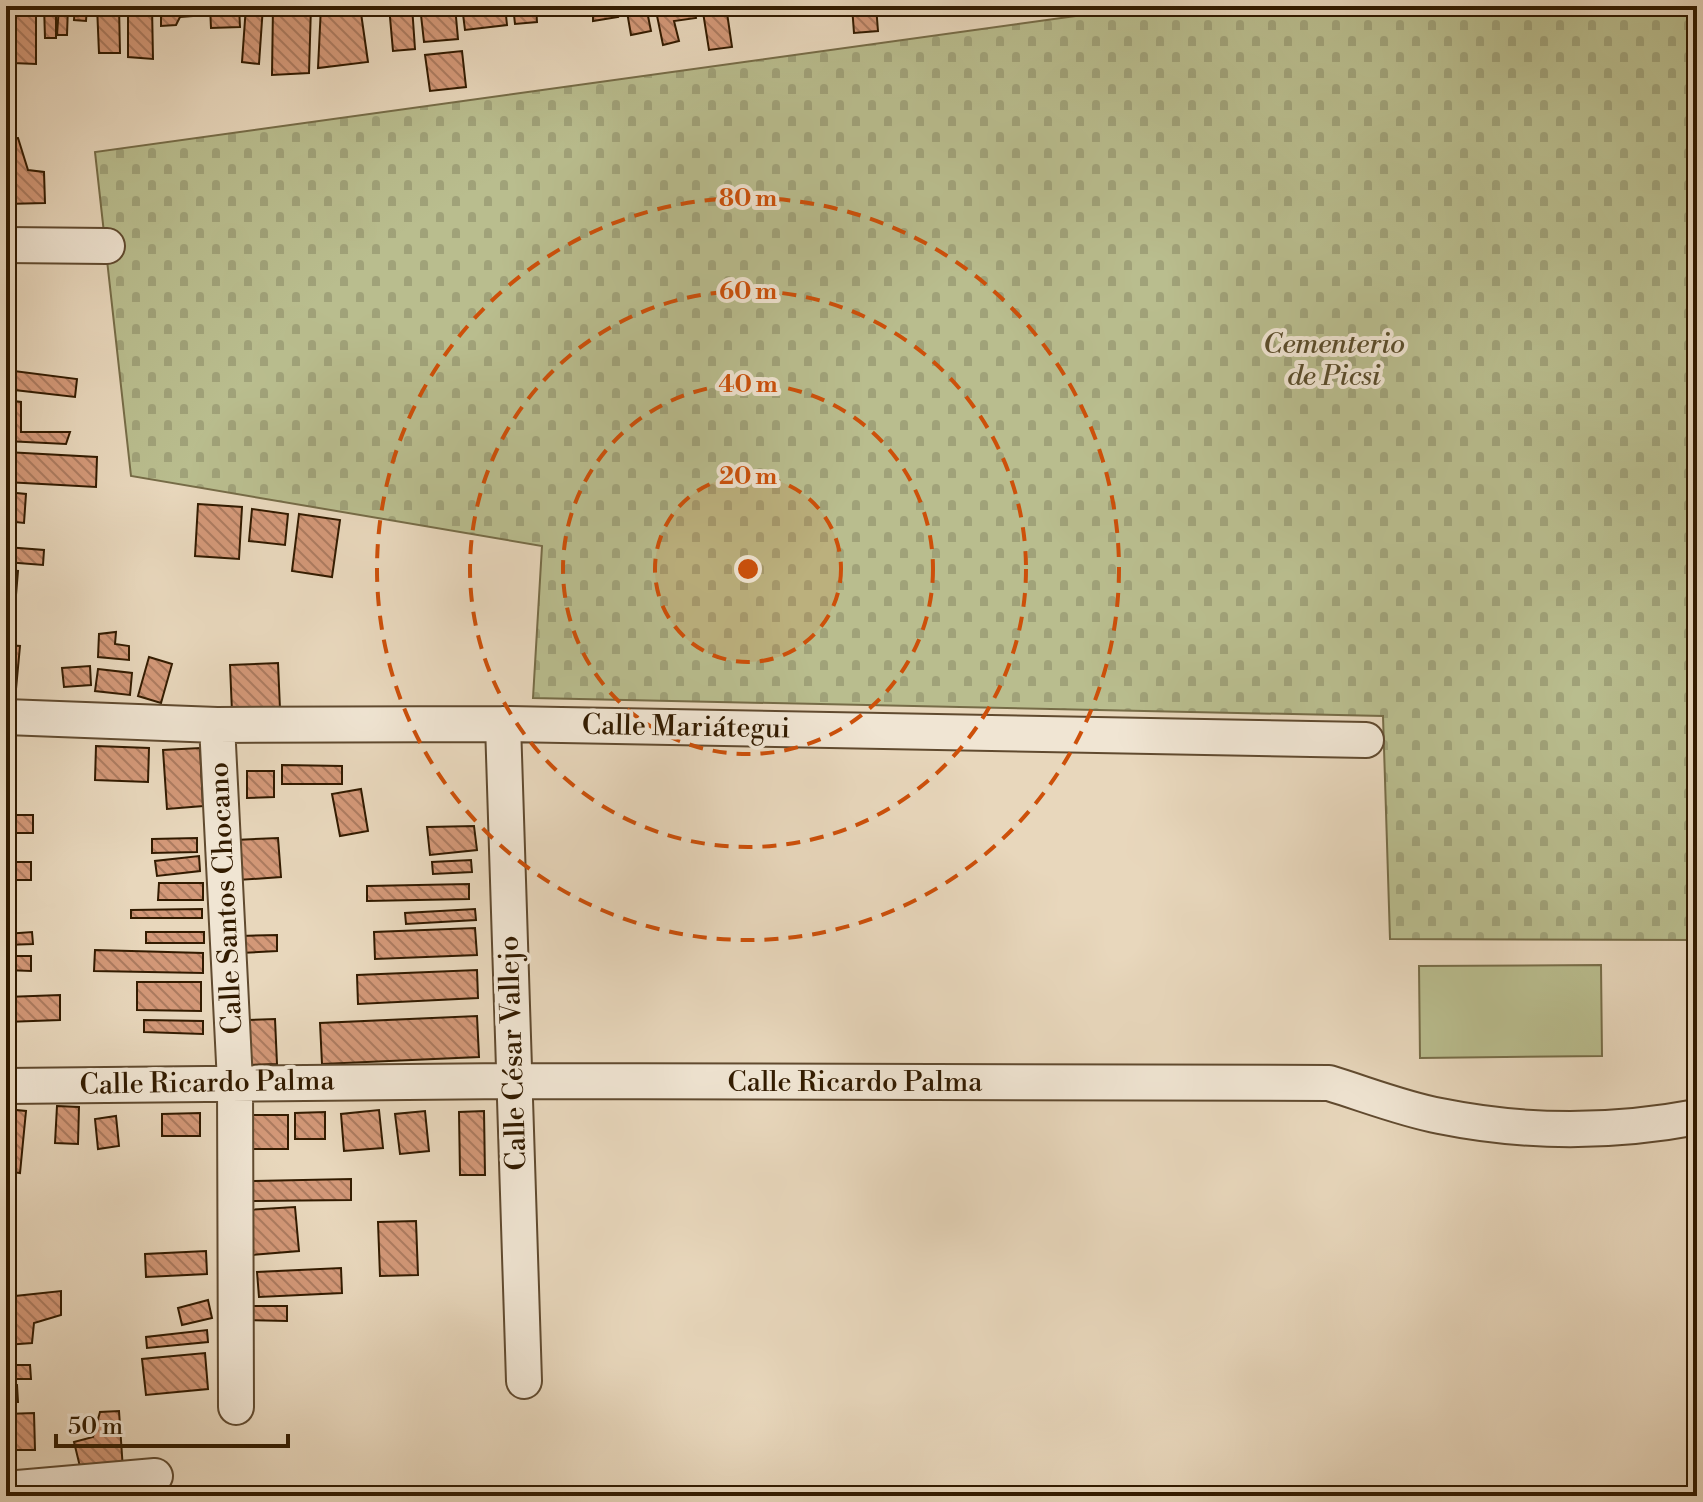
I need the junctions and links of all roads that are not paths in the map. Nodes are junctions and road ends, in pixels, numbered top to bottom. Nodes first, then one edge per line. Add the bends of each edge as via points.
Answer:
1 (6, 245) edge
2 (107, 246) dead end
3 (6, 717) edge
4 (503, 724) junction
5 (217, 725) junction
6 (1366, 740) dead end
7 (514, 1081) junction
8 (235, 1082) junction
9 (6, 1086) edge
10 (1697, 1117) edge
11 (524, 1381) dead end
12 (236, 1407) dead end
13 (155, 1476) dead end
14 (6, 1489) edge

1 - 2 street
3 - 5 street, Calle Mariátegui
4 - 5 street, Calle Mariátegui
4 - 6 street, Calle Mariátegui
4 - 7 street, Calle César Vallejo
5 - 8 street, Calle Santos Chocano
7 - 8 street, Calle Ricardo Palma
7 - 10 street, Calle Ricardo Palma via 1329,1083 1440,1116 1520,1127 1599,1129
7 - 11 street, Calle César Vallejo
8 - 9 street, Calle Ricardo Palma
8 - 12 street, Calle Santos Chocano
13 - 14 street

